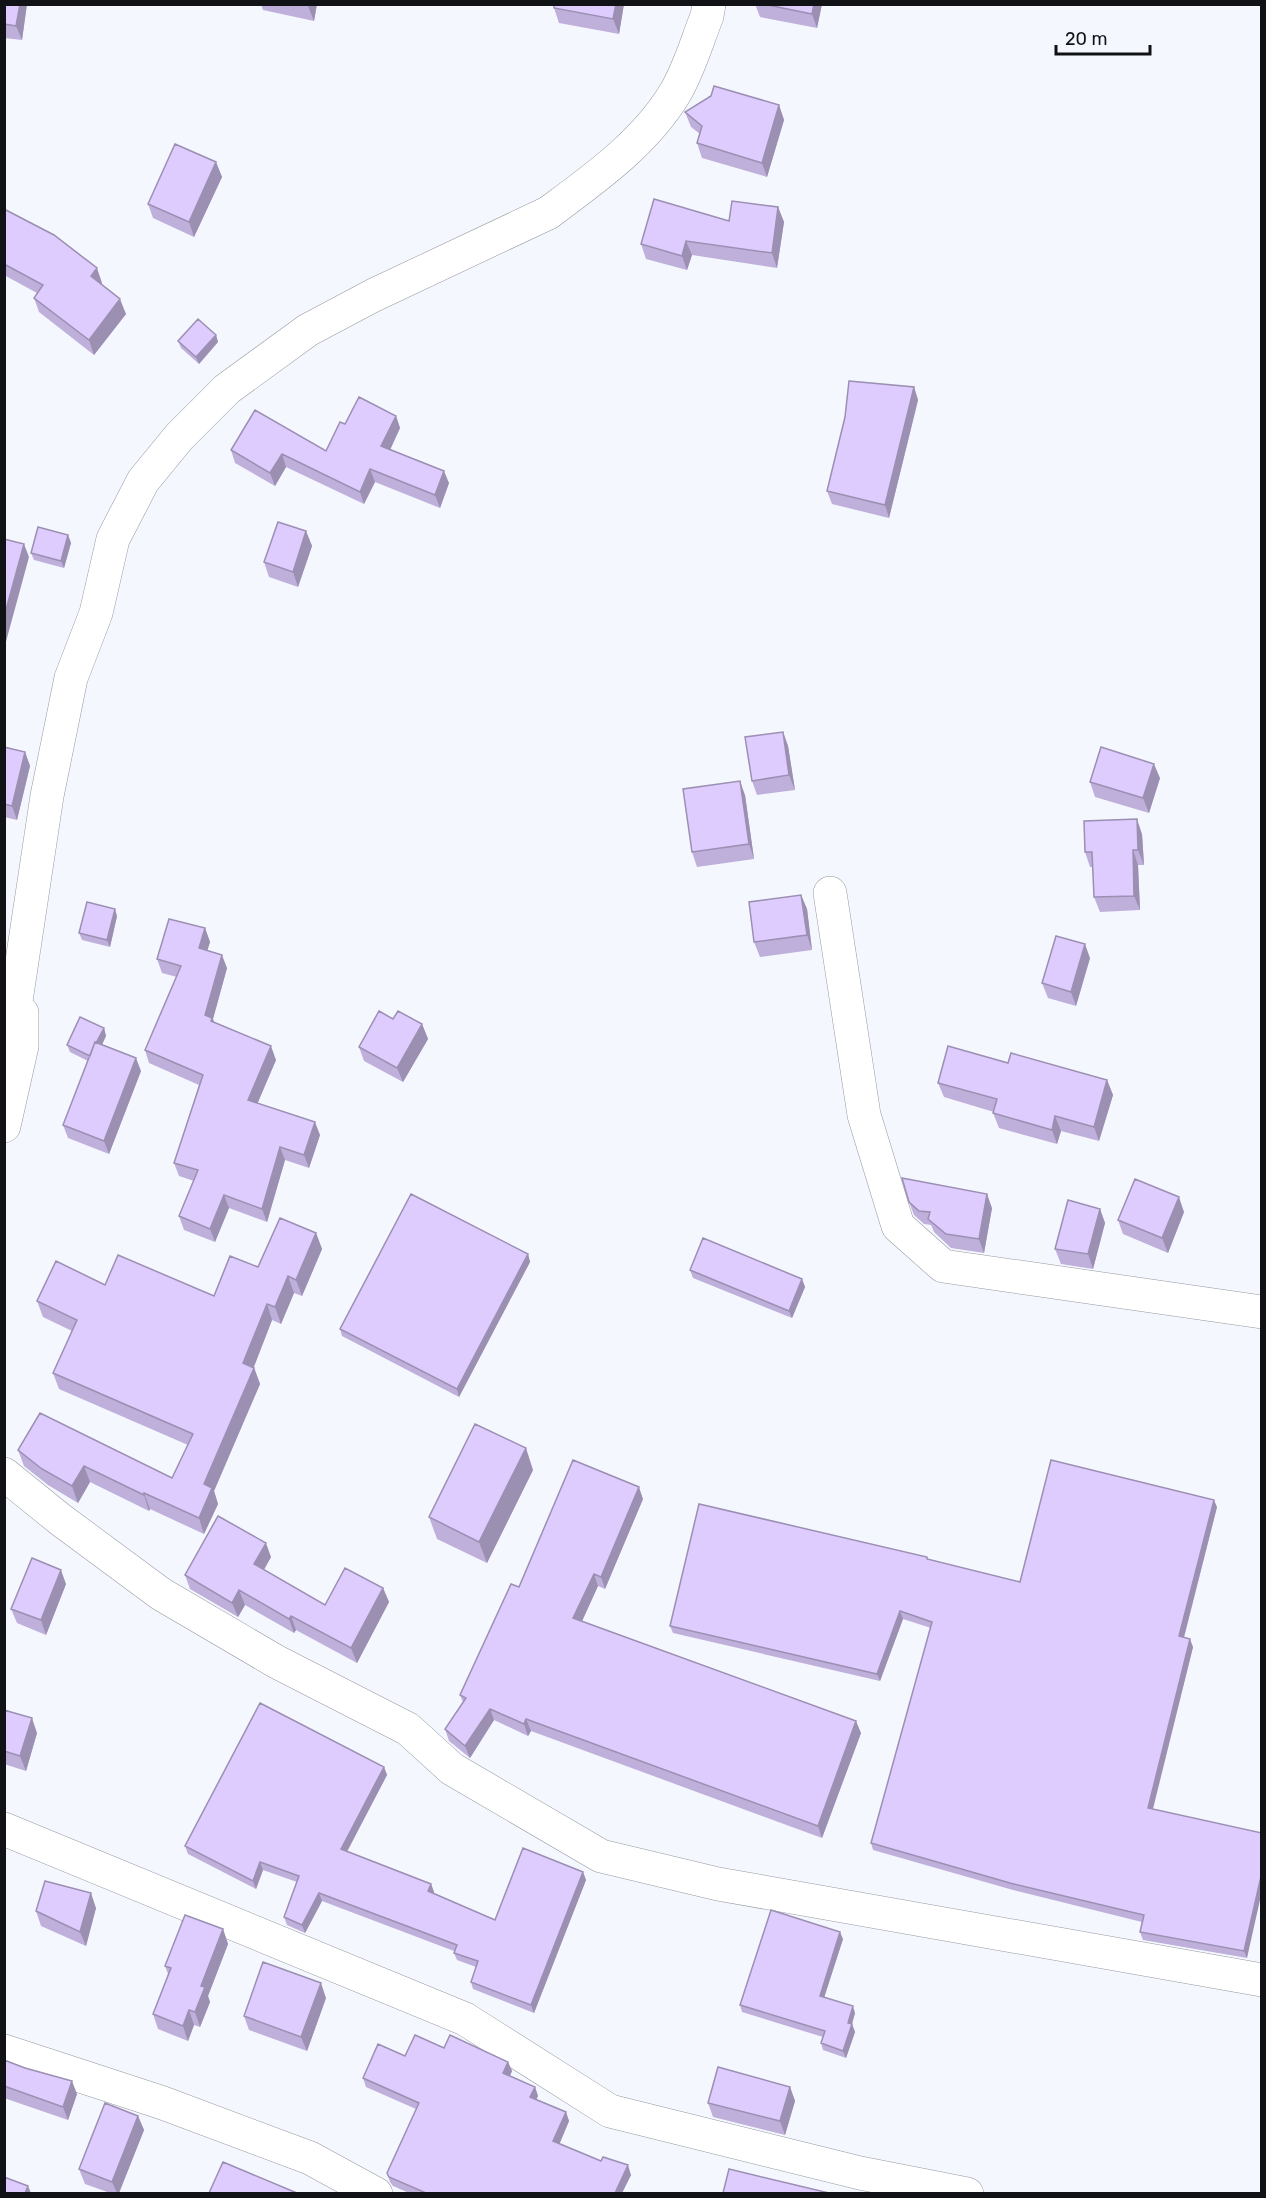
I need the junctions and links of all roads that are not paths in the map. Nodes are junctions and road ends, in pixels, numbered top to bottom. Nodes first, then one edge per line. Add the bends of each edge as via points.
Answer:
1 (709, 4) edge
2 (830, 893) dead end
3 (9, 1013) edge
4 (4, 1126) edge
5 (1262, 1312) edge
6 (4, 1474) edge
7 (4, 1829) edge
8 (1262, 1980) edge
9 (4, 2051) edge
10 (376, 2193) edge
11 (967, 2193) edge

1 - 3 street via 677,91 658,119 592,180 548,213 374,294 308,330 227,390 179,436 143,481 114,539 96,613 71,678
2 - 5 street via 864,1115 898,1226 943,1266
3 - 4 street via 22,1013 22,1046
6 - 8 street via 162,1594 276,1662 408,1729 452,1769 601,1856 718,1884
7 - 11 street via 465,2019 610,2111 860,2173
9 - 10 street via 163,2103 299,2154

